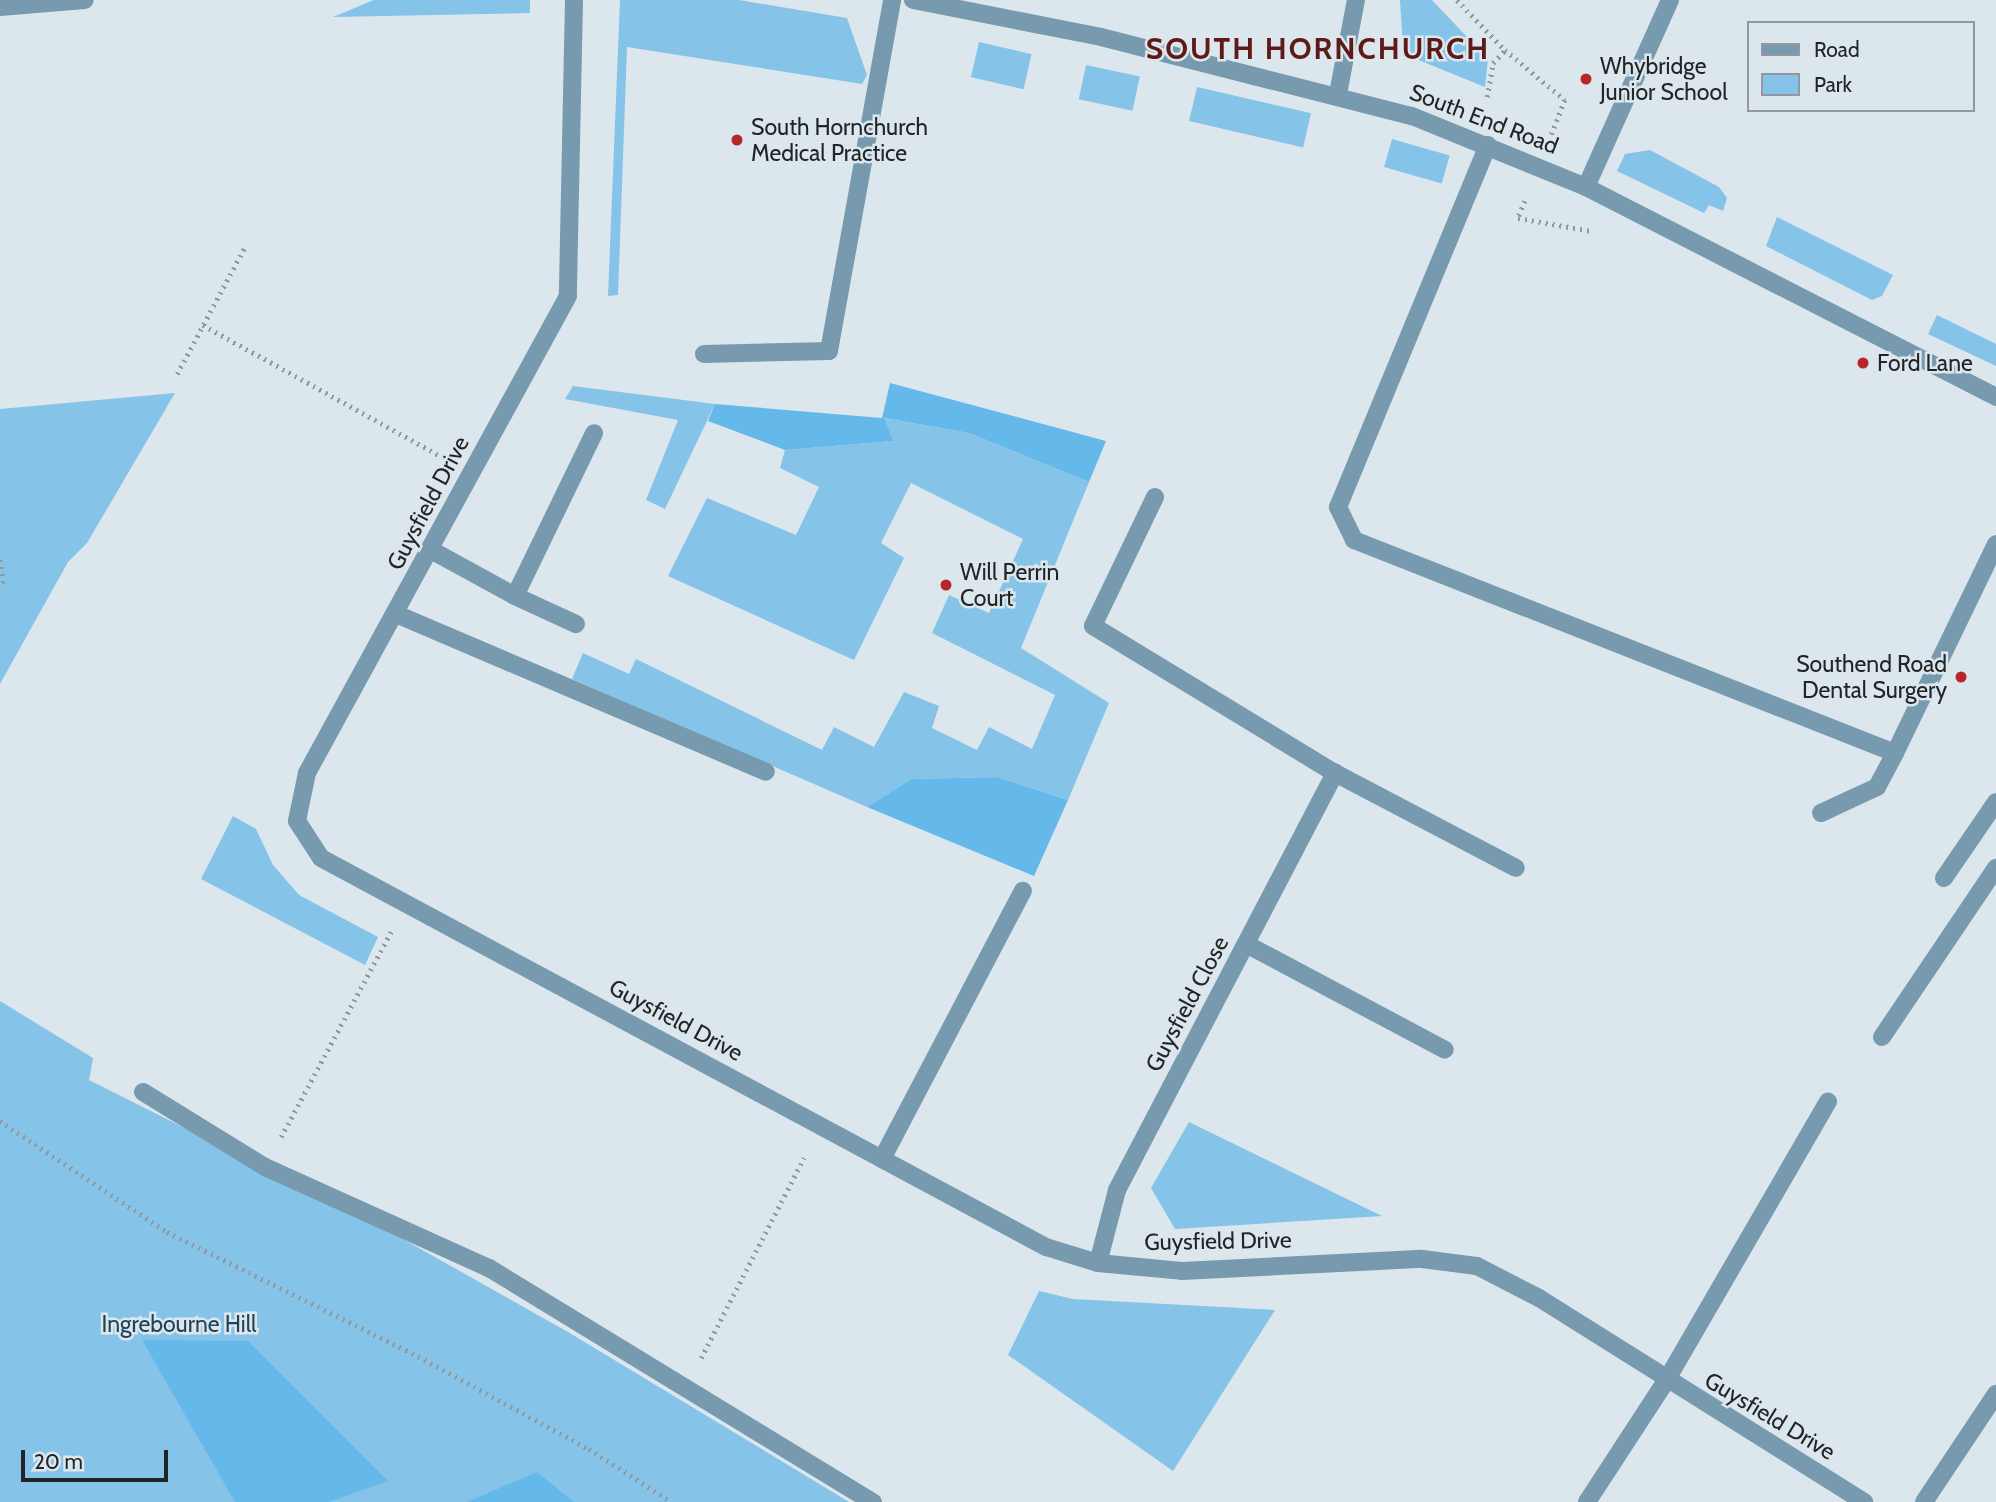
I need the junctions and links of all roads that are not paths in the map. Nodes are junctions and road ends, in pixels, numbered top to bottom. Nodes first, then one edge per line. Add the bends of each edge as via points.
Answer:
1 (85, 0) edge
2 (574, 0) edge
3 (892, 0) edge
4 (914, 0) edge
5 (1356, 0) edge
6 (1670, 0) edge
7 (0, 7) edge
8 (1338, 94) junction
9 (1488, 145) junction
10 (1586, 187) junction
11 (704, 354) dead end
12 (1996, 397) edge
13 (594, 433) dead end
14 (1155, 497) dead end
15 (1996, 544) edge
16 (431, 550) junction
17 (515, 596) junction
18 (396, 614) junction
19 (576, 624) dead end
20 (1895, 752) junction
21 (766, 772) dead end
22 (1335, 774) junction
23 (1996, 802) edge
24 (1821, 813) dead end
25 (1516, 868) dead end
26 (1996, 868) edge
27 (1944, 878) dead end
28 (1023, 891) dead end
29 (1246, 944) junction
30 (1882, 1037) dead end
31 (1445, 1050) dead end
32 (143, 1092) dead end
33 (1828, 1102) dead end
34 (882, 1160) junction
35 (1098, 1263) junction
36 (1666, 1381) junction
37 (1996, 1394) edge
38 (873, 1502) edge
39 (1587, 1502) edge
40 (1864, 1502) edge
41 (1924, 1502) edge

1 - 7 street
2 - 16 street, Guysfield Drive via 568,296
3 - 11 street via 829,351
4 - 8 street, South End Road via 1101,37
5 - 8 street
6 - 10 street
8 - 9 street, South End Road
9 - 10 street, South End Road
9 - 20 street via 1338,507 1354,540
10 - 12 street, South End Road
13 - 17 street
14 - 22 street via 1093,626
15 - 20 street
16 - 17 street
16 - 18 street, Guysfield Drive
17 - 19 street
18 - 21 street
18 - 34 street, Guysfield Drive via 307,773 297,821 321,858
20 - 24 street via 1877,787
22 - 25 street
22 - 29 street, Guysfield Close
23 - 27 street
26 - 30 street
28 - 34 street
29 - 31 street
29 - 35 street, Guysfield Close via 1117,1190
32 - 38 street via 265,1167 489,1268
33 - 36 street
34 - 35 street, Guysfield Drive via 1045,1247
35 - 36 street, Guysfield Drive via 1182,1271 1422,1259 1477,1266 1539,1298
36 - 39 street
36 - 40 street, Guysfield Drive
37 - 41 street

